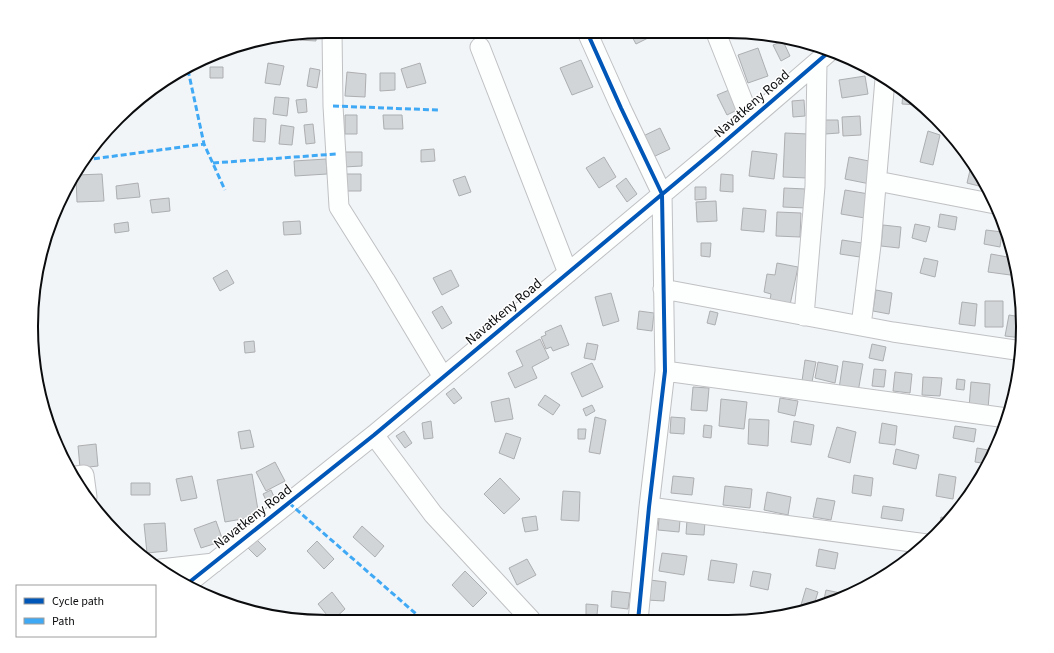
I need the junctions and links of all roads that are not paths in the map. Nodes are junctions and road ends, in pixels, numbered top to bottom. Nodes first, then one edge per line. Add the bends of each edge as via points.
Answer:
1 (332, 38) edge
2 (590, 38) edge
3 (718, 38) edge
4 (480, 47) dead end
5 (823, 57) edge
6 (885, 85) edge
7 (750, 120) junction
8 (877, 181) junction
9 (662, 194) junction
10 (988, 203) edge
11 (568, 273) junction
12 (664, 289) junction
13 (804, 316) junction
14 (862, 326) junction
15 (1015, 350) edge
16 (665, 372) junction
17 (443, 377) junction
18 (1001, 417) edge
19 (374, 435) junction
20 (80, 476) edge
21 (85, 484) edge
22 (649, 506) junction
23 (918, 543) edge
24 (214, 563) junction
25 (168, 567) edge
26 (191, 581) edge
27 (526, 615) edge
28 (639, 615) edge

1 - 17 street via 338,207
2 - 9 street
3 - 7 street
4 - 11 street
5 - 7 street, Navatkeny Road
5 - 13 street
6 - 8 street
7 - 9 street, Navatkeny Road
8 - 10 street
8 - 14 street
9 - 11 street, Navatkeny Road
9 - 12 street
11 - 17 street, Navatkeny Road
12 - 13 street
12 - 16 street
13 - 14 street
14 - 15 street
16 - 18 street
16 - 22 street
17 - 19 street, Navatkeny Road
19 - 24 street, Navatkeny Road
19 - 27 street via 433,514
20 - 21 street via 84,475
22 - 23 street
22 - 28 street
24 - 25 street
24 - 26 street, Navatkeny Road

